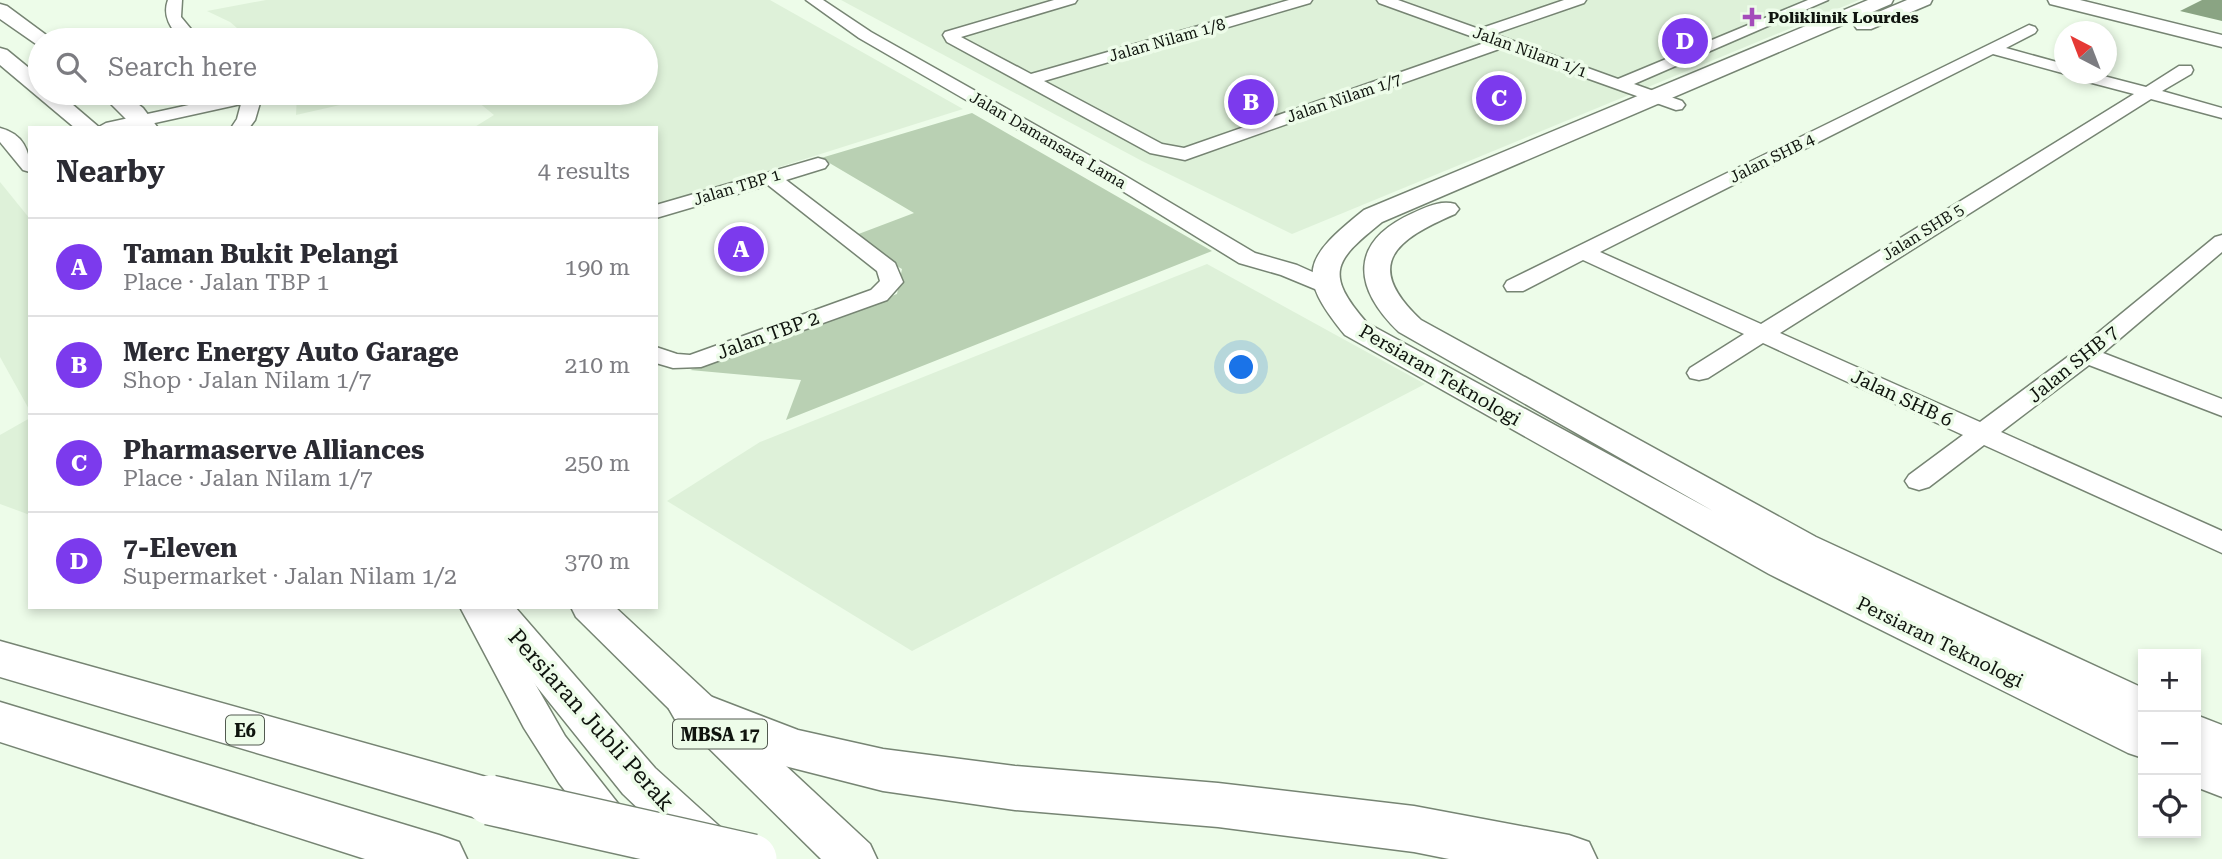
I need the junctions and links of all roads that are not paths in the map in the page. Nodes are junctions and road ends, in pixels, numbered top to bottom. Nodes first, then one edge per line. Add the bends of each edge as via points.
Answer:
1 (175, 0) edge
2 (813, 0) edge
3 (1070, 0) edge
4 (1305, 0) edge
5 (1384, 0) edge
6 (1578, 0) edge
7 (1821, 0) edge
8 (1884, 0) edge
9 (1923, 0) edge
10 (2057, 0) edge
11 (2084, 0) edge
12 (0, 10) edge
13 (179, 28) edge
14 (28, 30) edge
15 (2029, 30) dead end
16 (1479, 34) junction
17 (2222, 34) edge
18 (2222, 41) edge
19 (1503, 43) junction
20 (1992, 49) junction
21 (0, 54) edge
22 (2054, 66) edge
23 (2185, 70) dead end
24 (28, 78) edge
25 (1029, 80) junction
26 (1620, 84) junction
27 (2117, 84) edge
28 (2147, 92) junction
29 (1665, 101) junction
30 (61, 105) edge
31 (124, 105) edge
32 (188, 105) edge
33 (207, 105) edge
34 (249, 105) edge
35 (2222, 113) edge
36 (141, 121) edge
37 (87, 126) edge
38 (110, 126) edge
39 (116, 126) edge
40 (241, 126) edge
41 (0, 134) edge
42 (28, 164) edge
43 (818, 164) dead end
44 (770, 177) junction
45 (658, 211) edge
46 (2222, 240) edge
47 (1583, 252) junction
48 (1289, 270) joint
49 (1325, 276) junction
50 (1515, 286) dead end
51 (1760, 333) junction
52 (658, 355) edge
53 (2086, 355) junction
54 (1699, 373) dead end
55 (2222, 408) edge
56 (1982, 435) junction
57 (1919, 481) dead end
58 (2222, 542) edge
59 (476, 609) edge
60 (494, 609) edge
61 (592, 609) edge
62 (0, 659) edge
63 (2138, 705) edge
64 (694, 709) junction
65 (0, 722) edge
66 (2201, 734) edge
67 (2138, 739) edge
68 (2222, 745) edge
69 (2201, 769) edge
70 (2222, 779) edge
71 (439, 859) edge
72 (645, 859) edge
73 (723, 859) edge
74 (752, 859) edge
75 (853, 859) edge
76 (1569, 859) edge

1 - 13 street via 172,5
2 - 48 street, Jalan Damansara Lama via 865,35 1247,258
3 - 25 street via 951,35
4 - 25 street, Jalan Nilam 1/8
5 - 16 street, Jalan Nilam 1/1
6 - 16 street
7 - 26 street
8 - 29 main road, Persiaran Teknologi
9 - 29 main road, Persiaran Teknologi
10 - 18 main road
11 - 17 main road
12 - 14 main road
15 - 20 street, Jalan SHB 4
16 - 19 street, Jalan Nilam 1/1
19 - 25 street, Jalan Nilam 1/7 via 1185,154 1157,149
19 - 26 street, Jalan Nilam 1/1
20 - 22 street
20 - 47 street, Jalan SHB 4
21 - 24 main road
23 - 28 street, Jalan SHB 5
26 - 29 street, Jalan Nilam 1/1
27 - 28 street
28 - 35 street
28 - 51 street, Jalan SHB 5
29 - 49 main road, Persiaran Teknologi via 1373,216 1346,237
29 - 63 main road, Persiaran Teknologi via 1398,233 1375,263 1378,286 1393,311 1410,326 1803,546
30 - 37 main road
31 - 36 main road
32 - 36 street
33 - 36 street
34 - 40 street
36 - 38 street
36 - 39 street
41 - 42 street
43 - 44 street, Jalan TBP 1
44 - 45 street, Jalan TBP 1
44 - 52 street, Jalan TBP 2 via 887,268 892,282 879,295 692,362
46 - 53 street, Jalan SHB 7
47 - 50 street, Jalan SHB 4
47 - 51 street, Jalan SHB 6
48 - 49 street, Jalan Damansara Lama
49 - 67 main road, Persiaran Teknologi via 1339,310 1356,329 1782,565
51 - 54 street, Jalan SHB 5
51 - 56 street, Jalan SHB 6
53 - 55 street
53 - 56 street, Jalan SHB 7
56 - 57 street, Jalan SHB 7
56 - 58 street, Jalan SHB 6
59 - 72 street via 512,678 588,796
60 - 73 main road, Persiaran Jubli Perak via 639,782
61 - 64 main road, MBSA 17
62 - 74 highway, E6, bridge via 490,800
64 - 75 main road, MBSA 17
64 - 76 highway via 791,748 883,770 1015,789 1218,805 1414,829
65 - 71 highway
66 - 68 main road
69 - 70 main road

